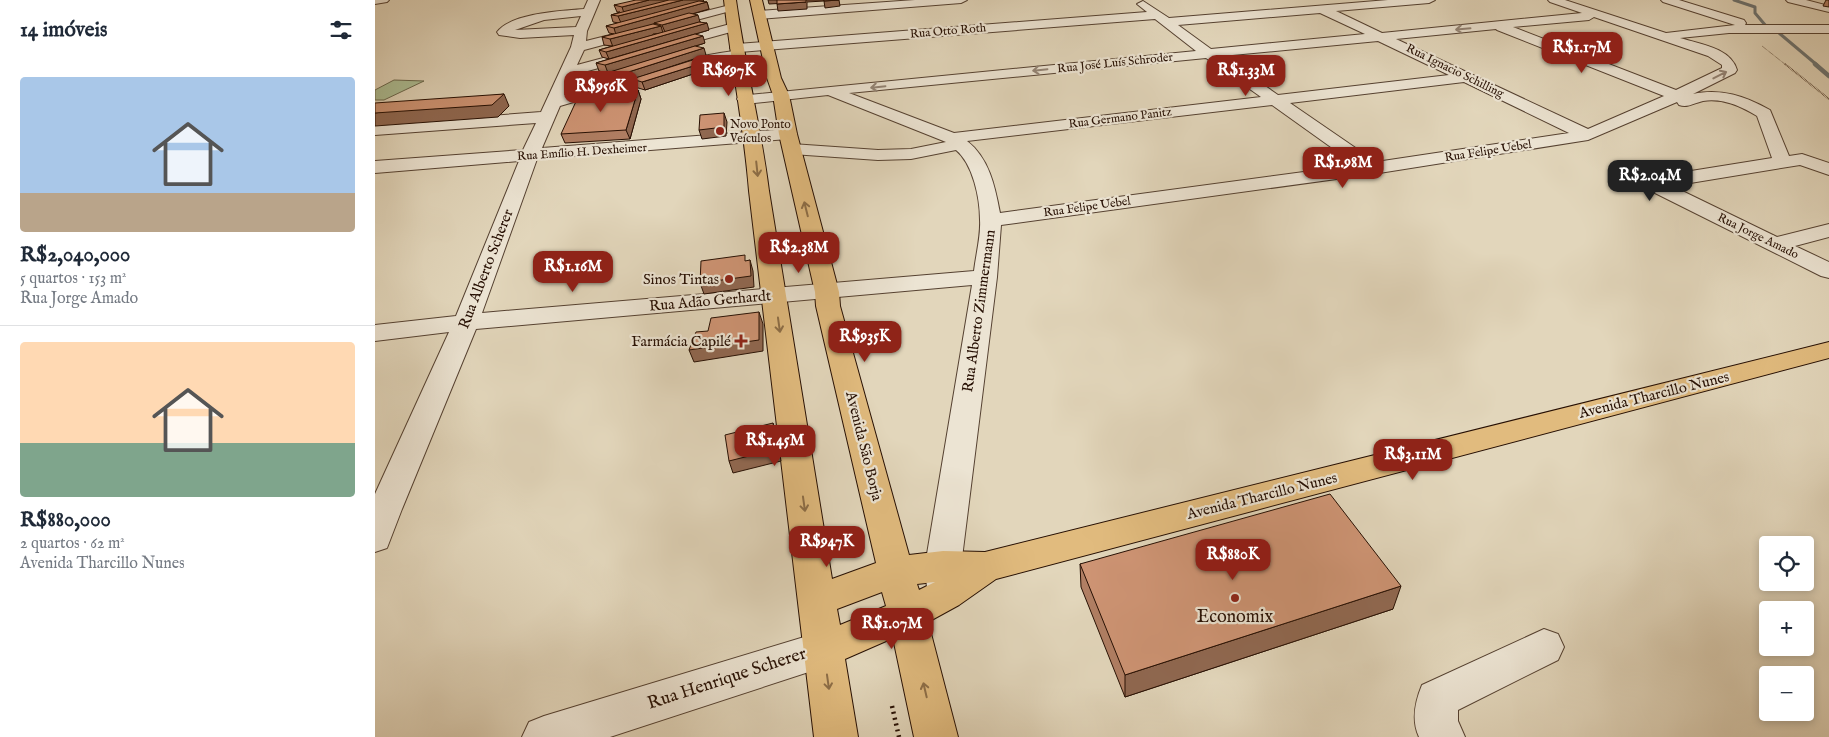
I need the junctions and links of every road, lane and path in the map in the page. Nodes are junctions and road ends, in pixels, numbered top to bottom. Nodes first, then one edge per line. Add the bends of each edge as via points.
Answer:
1 (383, 0) edge
2 (961, 0) edge
3 (1138, 0) edge
4 (1429, 0) edge
5 (1553, 0) edge
6 (1667, 0) edge
7 (1792, 0) edge
8 (375, 1) edge
9 (1371, 2) edge
10 (730, 4) edge
11 (758, 7) edge
12 (1322, 9) junction
13 (1829, 10) edge
14 (1598, 15) junction
15 (1163, 18) junction
16 (585, 23) edge
17 (734, 26) junction
18 (1498, 26) junction
19 (1756, 28) junction
20 (1790, 28) junction
21 (1737, 29) junction
22 (1829, 29) edge
23 (1383, 36) junction
24 (1663, 36) junction
25 (1829, 43) edge
26 (766, 46) junction
27 (737, 51) junction
28 (1208, 53) junction
29 (567, 72) junction
30 (1467, 78) junction
31 (777, 87) junction
32 (829, 92) junction
33 (1677, 96) junction
34 (745, 99) junction
35 (1829, 99) edge
36 (1277, 100) junction
37 (550, 110) junction
38 (375, 130) edge
39 (1588, 136) junction
40 (753, 139) junction
41 (1564, 139) junction
42 (956, 141) junction
43 (790, 142) junction
44 (530, 155) junction
45 (1782, 162) junction
46 (375, 167) edge
47 (1373, 168) junction
48 (1829, 169) edge
49 (991, 220) junction
50 (1829, 230) edge
51 (1775, 244) junction
52 (1829, 271) edge
53 (985, 277) junction
54 (827, 292) junction
55 (775, 296) junction
56 (466, 322) junction
57 (375, 333) edge
58 (1829, 350) edge
59 (378, 519) edge
60 (896, 571) junction
61 (945, 580) junction
62 (817, 600) junction
63 (907, 614) junction
64 (1544, 646) dead end
65 (824, 649) junction
66 (544, 737) edge
67 (836, 737) edge
68 (936, 737) edge
69 (1443, 737) edge

1 - 8 street
2 - 11 street
3 - 15 street
4 - 9 street, Rua Otto Roth
5 - 14 street
6 - 19 street
7 - 13 street
9 - 12 street, Rua Otto Roth
10 - 16 street
10 - 17 main road
11 - 26 main road, Avenida São Borja
12 - 15 street, Rua Otto Roth
12 - 23 street, Rua Ignacio Schilling
14 - 18 street, Rua José Luís Schroder
14 - 24 street
15 - 26 street, Rua Otto Roth
15 - 28 street
16 - 16 street via 520,34 503,32 532,20
16 - 29 street, Rua Alberto Scherer
17 - 27 main road
17 - 29 street
18 -> 23 street, Rua José Luís Schroder
18 - 33 street
19 - 20 street
19 - 21 street
20 - 22 street
20 - 25 street
21 - 24 street
21 - 35 path
23 - 28 street, Rua José Luís Schroder
23 - 30 street, Rua Ignacio Schilling
33 -> 24 street, Rua Felipe Uebel via 1730,70 1728,63 1713,54
26 - 27 street, Rua Otto Roth
26 - 31 main road, Avenida São Borja
27 - 34 main road
27 - 37 street, Rua Otto Roth
28 -> 32 street, Rua José Luís Schroder
28 - 36 street
29 - 37 street, Rua Alberto Scherer
30 - 36 street, Rua Germano Panitz
30 - 39 street, Rua Ignacio Schilling
31 - 32 street, Rua Alberto Zimmermann
31 - 34 street
31 - 43 main road, Avenida São Borja
32 - 42 street, Rua Alberto Zimmermann
33 - 39 street, Rua Felipe Uebel
34 - 40 main road
36 - 42 street, Rua Germano Panitz
36 - 47 street
37 - 38 street, Rua Otto Roth
37 - 44 street, Rua Alberto Scherer
39 - 41 street, Rua Felipe Uebel
40 - 43 street, Rua Emílio H. Dexheimer
40 - 44 street, Rua Emílio H. Dexheimer
40 -> 55 main road
41 - 45 street via 1595,140 1696,97 1715,96 1749,104 1764,113
41 - 47 street, Rua Felipe Uebel
42 - 43 street, Rua Germano Panitz via 911,154 878,155
42 - 49 street, Rua Alberto Zimmermann via 972,154 985,186
54 -> 43 main road, Avenida São Borja
44 - 46 street, Rua Emílio H. Dexheimer
44 - 56 street, Rua Alberto Scherer
45 - 48 street, Rua Jorge Amado via 1802,159
45 - 51 street, Rua Jorge Amado via 1666,181 1658,187
47 - 49 street, Rua Felipe Uebel
49 - 53 street, Rua Alberto Zimmermann
50 - 51 street
51 - 52 street, Rua Jorge Amado
53 - 54 street, Rua Adão Gerhardt
53 - 61 street, Rua Alberto Zimmermann via 951,502
54 - 55 street, Rua Adão Gerhardt
54 - 60 main road, Avenida São Borja
55 - 56 street, Rua Adão Gerhardt
55 -> 62 main road
56 - 57 street, Rua Adão Gerhardt
56 - 59 street, Rua Alberto Scherer
58 - 61 main road, Avenida Tharcillo Nunes via 985,567
60 - 61 main road, Avenida Tharcillo Nunes
60 - 62 main road
60 - 63 main road, Avenida São Borja
61 - 63 main road, Avenida Tharcillo Nunes
62 - 65 main road
63 - 65 main road, Rua Henrique Scherer
68 -> 63 main road, Avenida São Borja
64 - 69 street via 1437,699 1436,727
65 - 66 street, Rua Henrique Scherer
65 -> 67 main road

